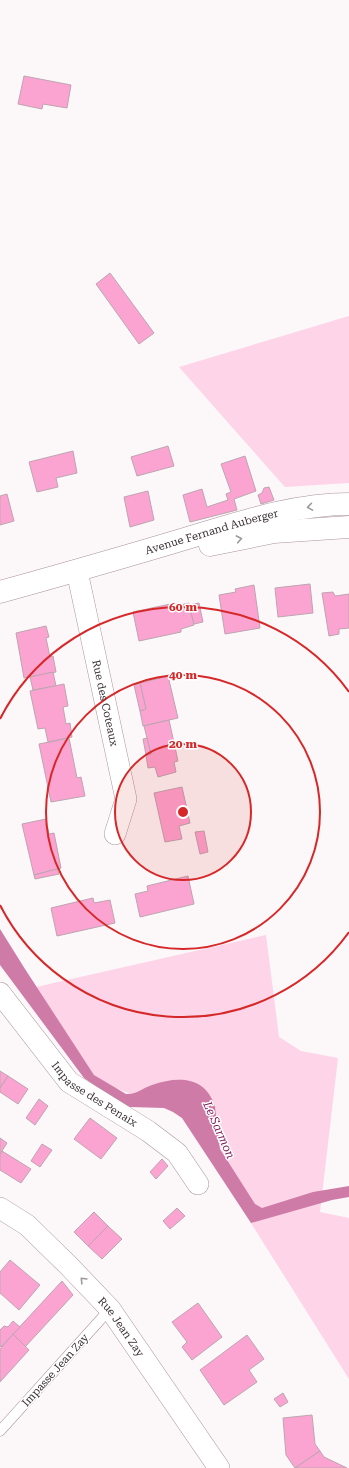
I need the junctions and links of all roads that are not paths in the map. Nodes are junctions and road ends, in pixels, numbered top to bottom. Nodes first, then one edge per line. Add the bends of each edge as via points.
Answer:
1 (349, 504) edge
2 (349, 527) edge
3 (77, 571) junction
4 (0, 592) edge
5 (115, 834) dead end
6 (0, 993) edge
7 (198, 1184) dead end
8 (0, 1208) edge
9 (110, 1308) junction
10 (0, 1431) edge
11 (219, 1468) edge

1 -> 3 main road, Avenue Fernand Auberger via 269,514
3 -> 2 main road, Avenue Fernand Auberger via 274,532
3 - 4 main road, Avenue Fernand Auberger
3 - 5 street, Rue des Coteaux via 126,799
6 - 7 street, Impasse des Penaix via 69,1082 148,1131 177,1153
9 -> 8 street, Rue Jean Zay via 27,1226
9 - 10 lane, Impasse Jean Zay
9 - 11 street, Rue Jean Zay

